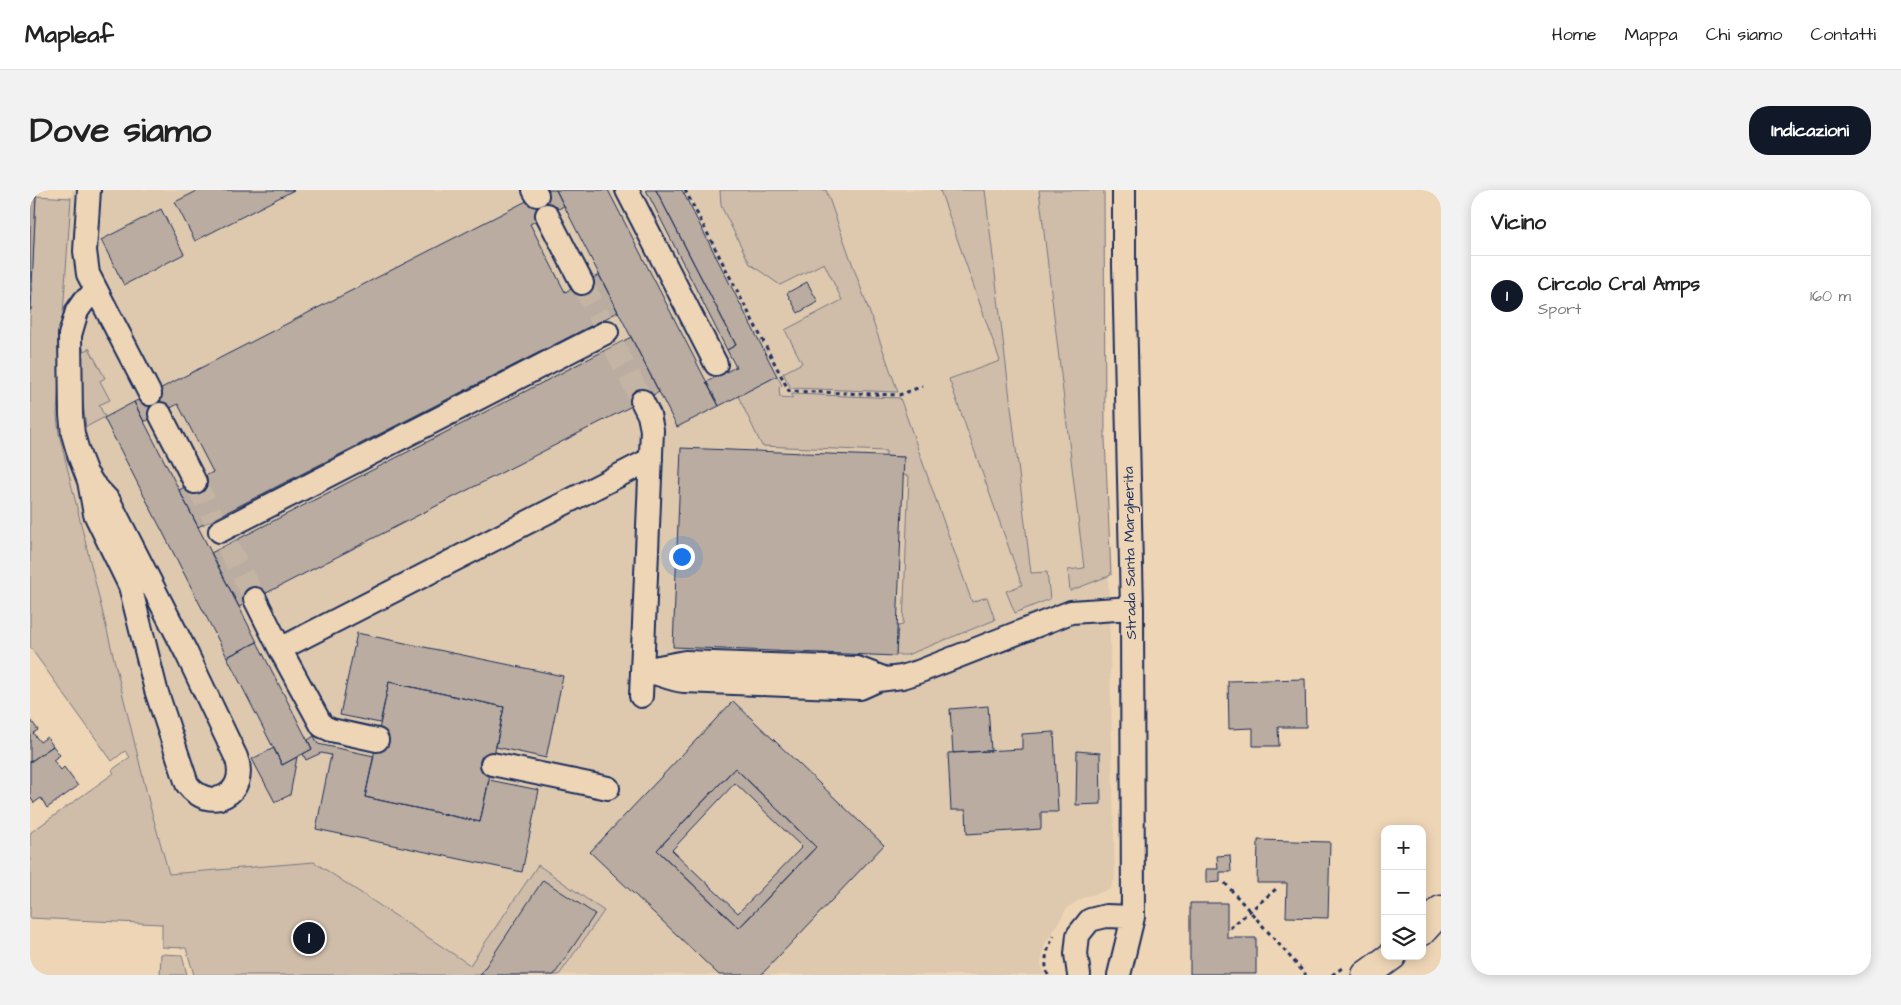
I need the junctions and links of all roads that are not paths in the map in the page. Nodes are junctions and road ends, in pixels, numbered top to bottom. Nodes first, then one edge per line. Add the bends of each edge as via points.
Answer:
1 (89, 190) edge
2 (627, 190) edge
3 (1124, 190) edge
4 (540, 200) edge
5 (582, 283) tunnel mouth
6 (97, 292) junction
7 (607, 333) dead end
8 (716, 364) dead end
9 (642, 401) tunnel mouth
10 (651, 459) junction
11 (88, 476) junction
12 (195, 482) tunnel mouth
13 (220, 532) dead end
14 (255, 599) tunnel mouth
15 (1132, 608) junction
16 (280, 649) junction
17 (642, 670) junction
18 (641, 696) dead end
19 (377, 740) dead end
20 (492, 764) dead end
21 (608, 788) dead end
22 (1441, 910) edge
23 (1133, 917) junction
24 (1426, 926) edge
25 (1441, 927) edge
26 (1426, 933) edge
27 (1387, 960) edge
28 (1078, 975) edge
29 (1119, 975) edge
30 (1366, 975) edge

1 - 6 street via 85,259
2 - 8 street
3 - 15 street, Strada Santa Margherita
4 - 5 street
6 - 11 street via 77,311 70,335 72,424
6 - 12 street
7 - 13 street
9 - 10 street via 651,424
10 - 16 street
10 - 17 street
11 - 11 street via 95,514 130,586 156,690 187,784 192,791 208,799 226,796 238,783 240,774 236,757 111,505
14 - 16 street
15 - 17 street via 1070,612 918,672 878,680 864,687 684,681
15 - 23 street, Strada Santa Margherita
16 - 19 street via 322,726
17 - 18 street
20 - 21 street
22 - 24 main road
23 - 28 street via 1106,916 1090,920 1078,936
23 - 29 street, Strada Santa Margherita
25 - 26 main road
27 - 30 main road

